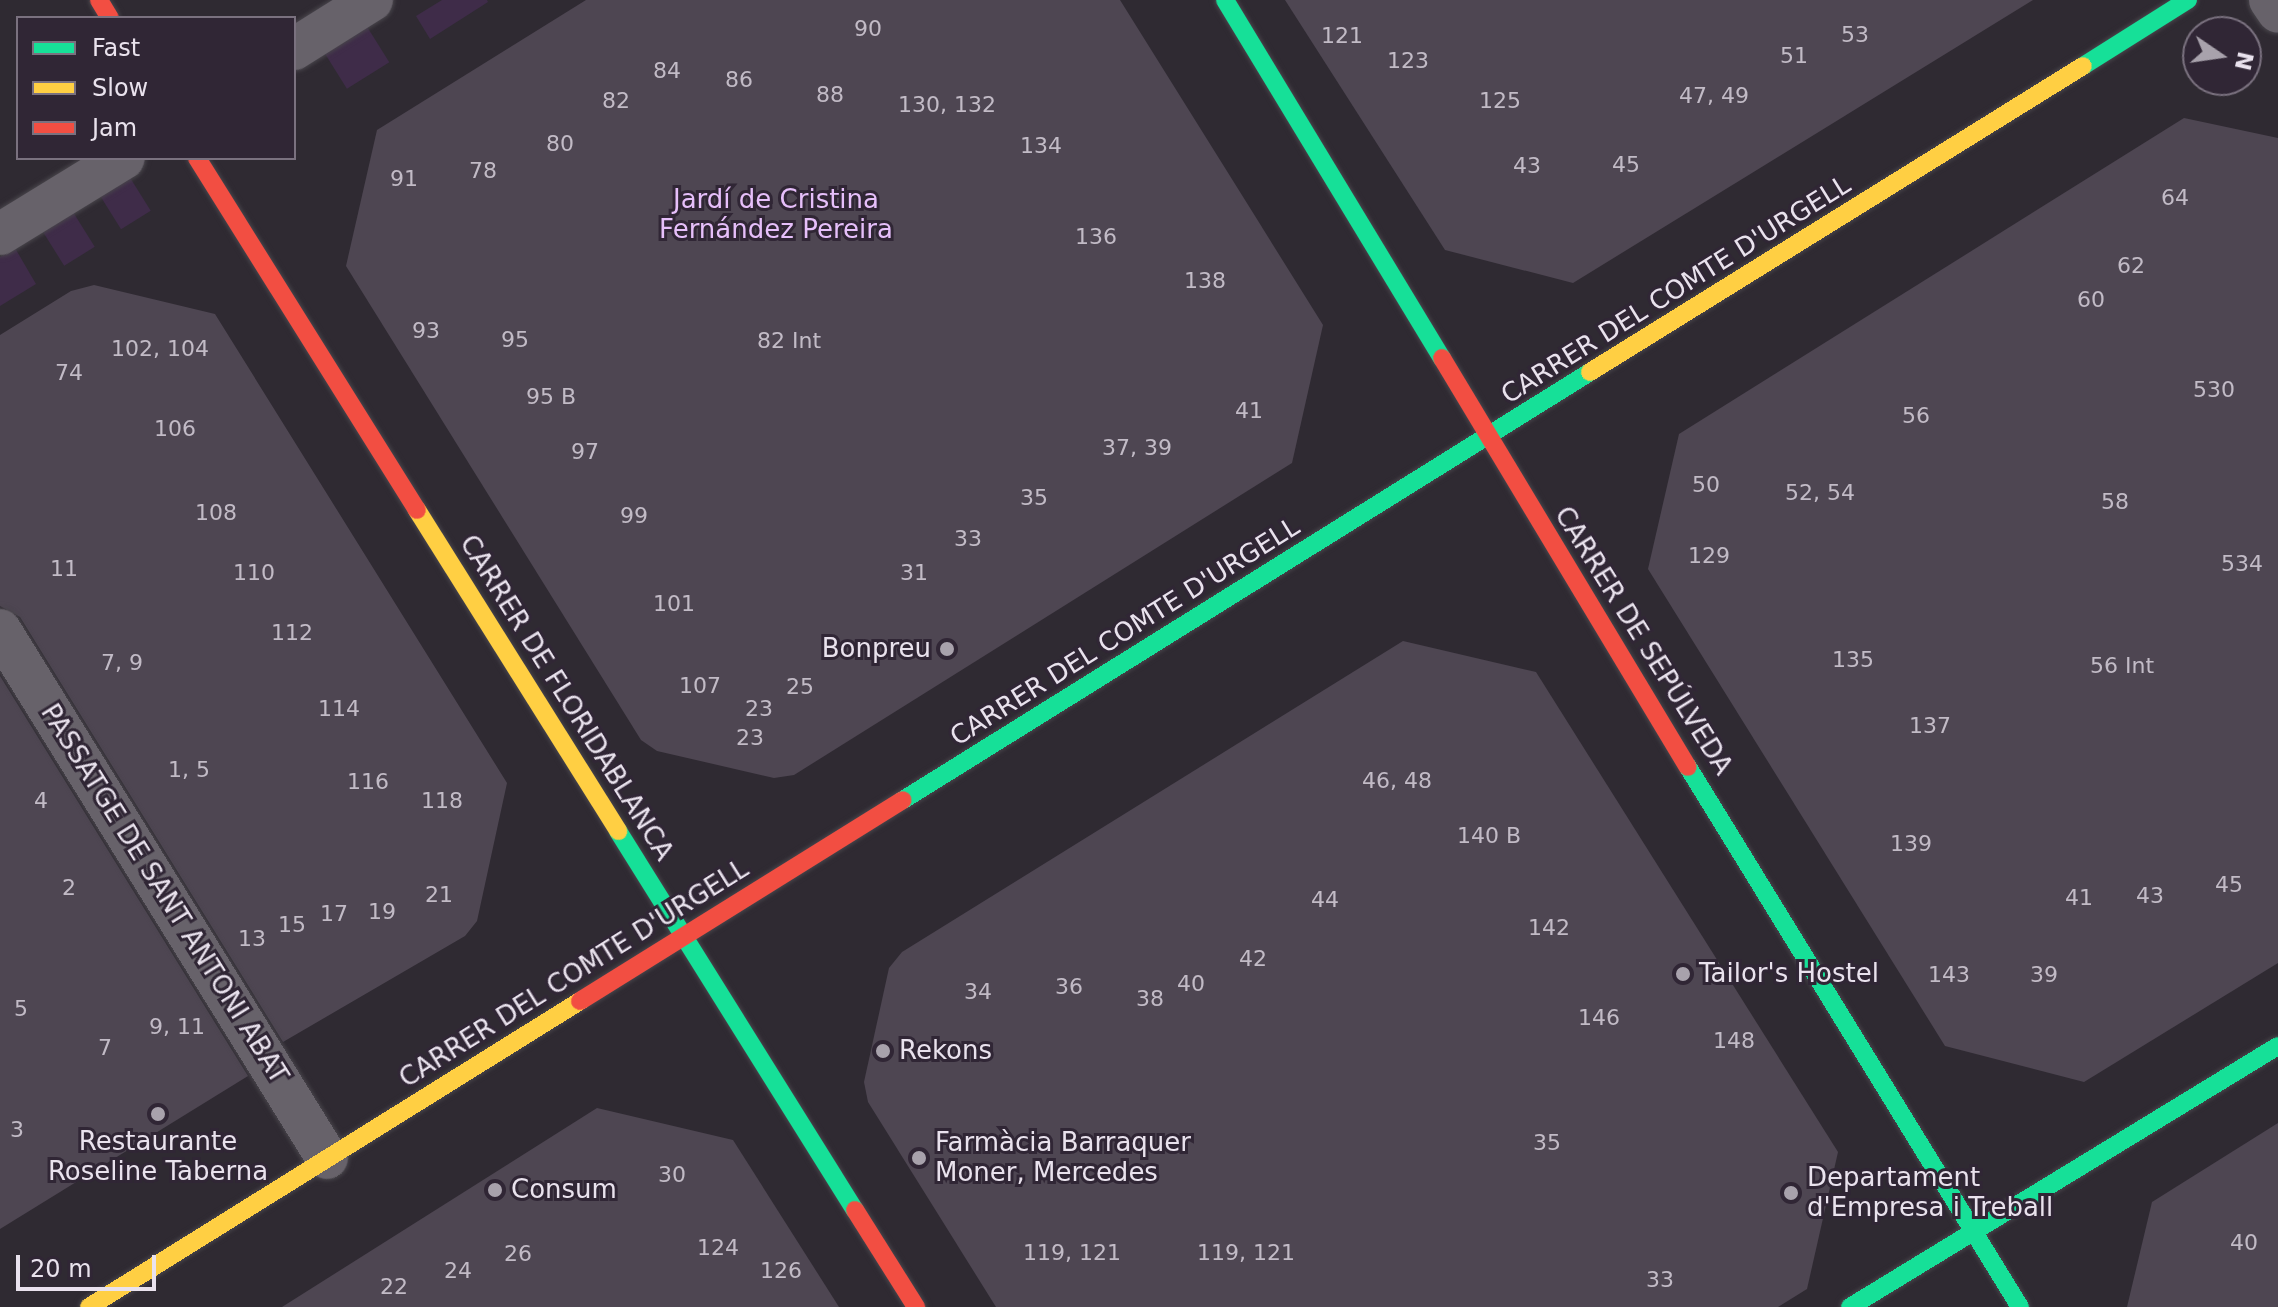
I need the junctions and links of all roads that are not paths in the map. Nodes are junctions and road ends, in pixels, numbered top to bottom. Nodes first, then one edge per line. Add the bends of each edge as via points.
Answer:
1 (372, 0) edge
2 (1225, 0) edge
3 (2188, 0) edge
4 (2270, 0) edge
5 (2278, 12) edge
6 (296, 48) edge
7 (121, 160) edge
8 (198, 160) edge
9 (0, 234) edge
10 (1486, 440) junction
11 (0, 630) edge
12 (685, 937) junction
13 (2278, 1046) edge
14 (327, 1158) junction
15 (1974, 1233) junction
16 (89, 1307) edge
17 (916, 1307) edge
18 (1850, 1307) edge
19 (2020, 1307) edge

1 - 6 street
2 - 10 street, CARRER DE SEPÚLVEDA via 1392,265
3 - 10 street, CARRER DEL COMTE D'URGELL
4 - 5 street
7 - 9 street
8 - 12 street, CARRER DE FLORIDABLANCA
10 - 12 street, CARRER DEL COMTE D'URGELL
10 - 15 street, CARRER DE SEPÚLVEDA
11 - 14 street, PASSATGE DE SANT ANTONI ABAT
12 - 14 street, CARRER DEL COMTE D'URGELL
12 - 17 street, CARRER DE FLORIDABLANCA
13 - 15 street
14 - 16 street, CARRER DEL COMTE D'URGELL
15 - 18 street
15 - 19 street, CARRER DE SEPÚLVEDA

